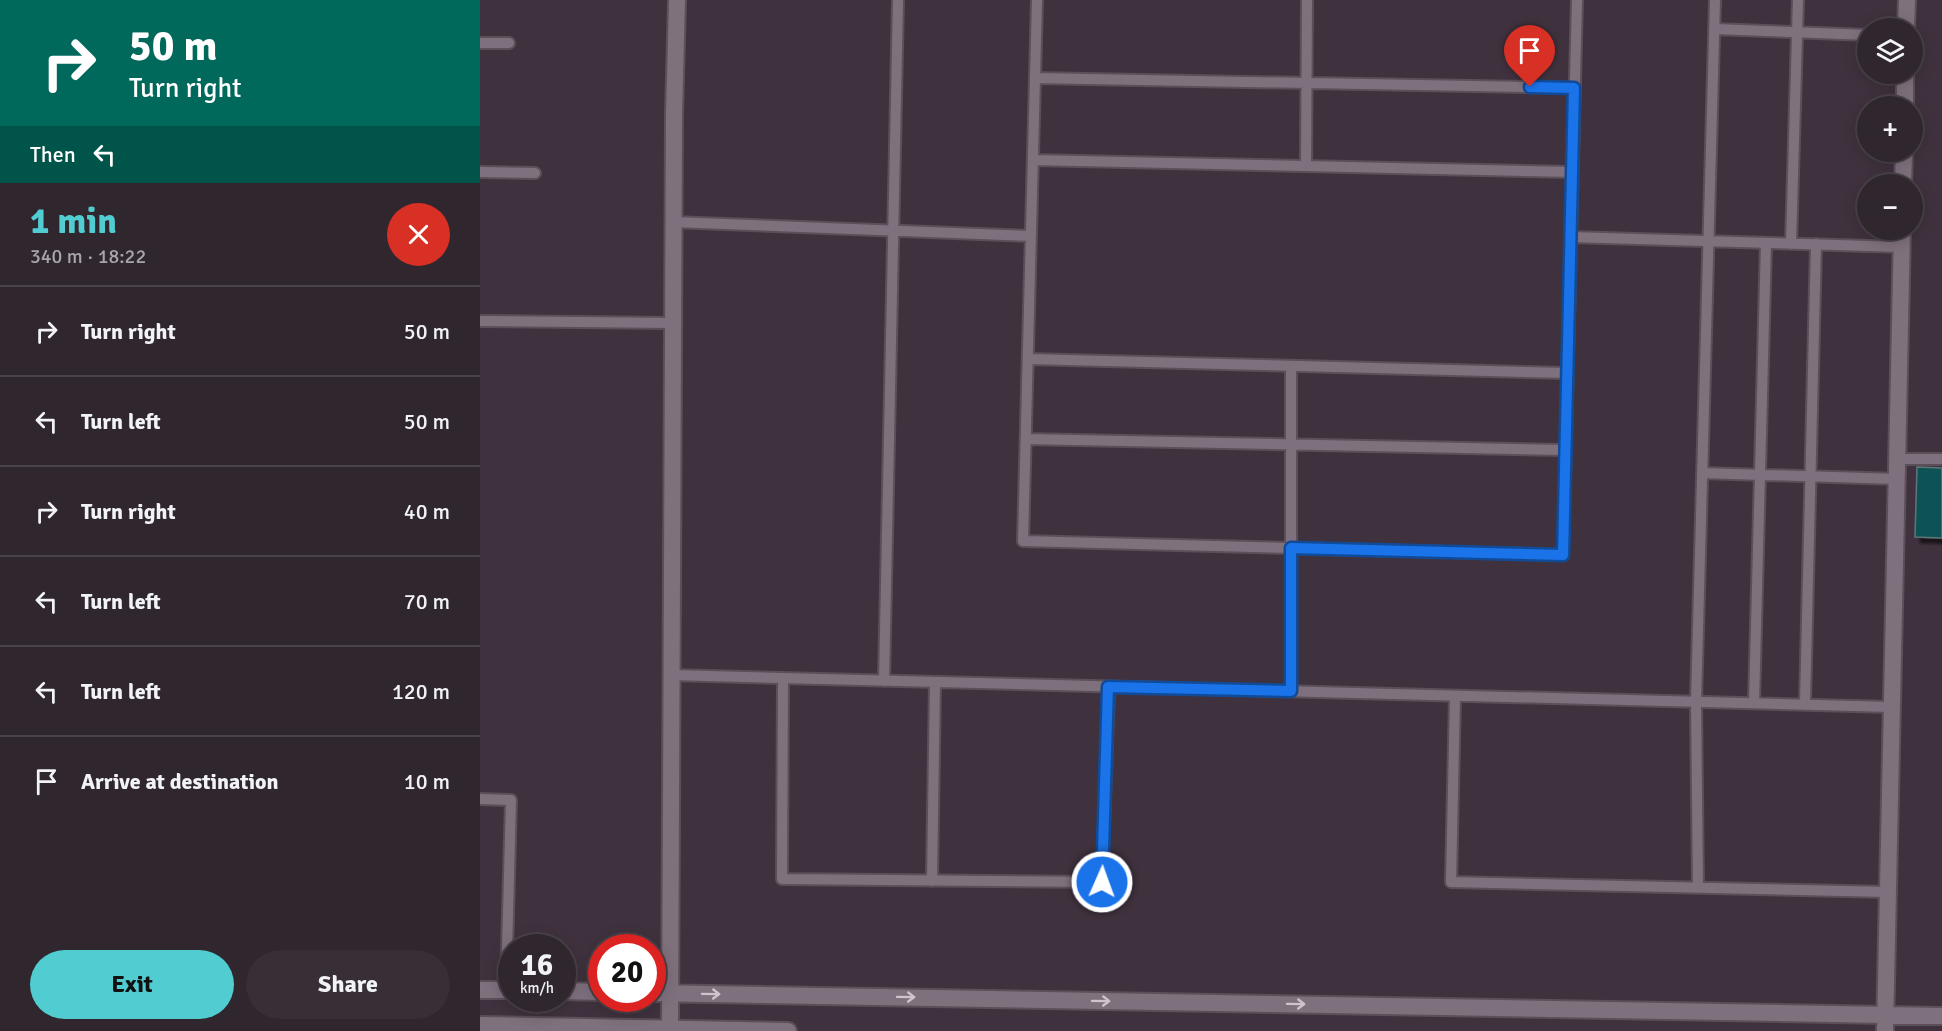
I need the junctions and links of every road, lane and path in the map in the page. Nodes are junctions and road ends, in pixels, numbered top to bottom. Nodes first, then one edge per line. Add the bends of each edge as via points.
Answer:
1 (677, 0) edge
2 (898, 0) edge
3 (1037, 0) edge
4 (1307, 0) edge
5 (1577, 0) edge
6 (1715, 0) edge
7 (1798, 0) edge
8 (1907, 0) edge
9 (1906, 18) edge
10 (1714, 29) junction
11 (1797, 32) junction
12 (1857, 35) edge
13 (480, 43) edge
14 (509, 44) dead end
15 (1035, 78) junction
16 (1306, 83) junction
17 (1574, 88) junction
18 (1033, 160) junction
19 (1306, 166) junction
20 (480, 172) edge
21 (1572, 172) junction
22 (535, 173) dead end
23 (673, 222) junction
24 (893, 230) junction
25 (1031, 236) junction
26 (1570, 237) junction
27 (1902, 240) edge
28 (1708, 241) junction
29 (1766, 243) junction
30 (1791, 244) junction
31 (1816, 244) junction
32 (1902, 247) junction
33 (480, 321) edge
34 (673, 323) junction
35 (1028, 359) junction
36 (1291, 366) junction
37 (1567, 373) junction
38 (1026, 439) junction
39 (1291, 444) junction
40 (1565, 450) junction
41 (1897, 459) junction
42 (1942, 459) edge
43 (1702, 473) junction
44 (1760, 475) junction
45 (1811, 476) junction
46 (1897, 479) junction
47 (1291, 548) junction
48 (671, 675) junction
49 (783, 678) junction
50 (884, 681) junction
51 (935, 682) junction
52 (1108, 687) junction
53 (1291, 691) junction
54 (1455, 696) junction
55 (1696, 702) junction
56 (1754, 704) junction
57 (1805, 704) junction
58 (1892, 707) junction
59 (480, 799) edge
60 (932, 880) junction
61 (1698, 888) junction
62 (1888, 892) junction
63 (510, 934) edge
64 (480, 990) edge
65 (498, 990) edge
66 (666, 993) edge
67 (670, 993) junction
68 (1942, 1016) edge
69 (1885, 1023) edge
70 (480, 1025) edge
71 (670, 1030) edge
72 (788, 1031) edge

1 - 23 street
2 - 24 lane
3 - 15 lane
4 - 16 lane
5 - 17 lane
6 - 10 lane
7 - 11 lane
8 - 9 street
10 - 11 lane
10 - 28 lane
11 - 12 lane
11 - 30 lane
13 - 14 lane
15 - 16 lane
15 - 18 lane
16 - 17 lane
16 - 19 lane
17 - 21 lane
18 - 19 lane
18 - 25 lane
19 - 21 lane
20 - 22 lane
21 - 26 lane
23 - 24 lane
23 - 34 street
24 - 25 lane
24 - 50 lane
25 - 35 lane
26 - 28 lane
26 - 37 lane
27 - 32 street
28 - 29 lane
28 - 43 lane
29 - 30 lane
29 - 44 lane
30 - 31 lane
31 - 32 lane
31 - 45 lane
32 - 41 street
33 - 34 lane
34 - 48 street
35 - 36 lane
35 - 38 lane
36 - 37 lane
36 - 39 lane
37 - 40 lane
38 - 39 lane
38 - 47 lane via 1023,541
39 - 40 lane
39 - 47 lane
40 - 47 lane via 1563,555
41 - 42 lane
41 - 46 street
43 - 44 lane
43 - 55 lane
44 - 45 lane
44 - 56 lane
45 - 46 lane
45 - 57 lane
46 - 58 street
47 - 53 lane
48 - 49 lane
48 - 67 street
49 - 50 lane
49 - 60 lane via 782,879
50 - 51 lane
51 - 52 lane
51 - 60 lane
52 - 53 lane
52 - 60 lane via 1102,882
53 - 54 lane
54 - 55 lane
54 - 61 lane via 1451,882
55 - 56 lane
55 - 61 lane
56 - 57 lane
57 - 58 lane
58 - 62 street
59 - 63 lane via 511,800
61 - 62 lane
62 - 69 street
64 - 65 street
66 - 67 street
67 -> 69 street
67 - 71 street
68 - 69 street
70 - 71 street
71 - 72 street

